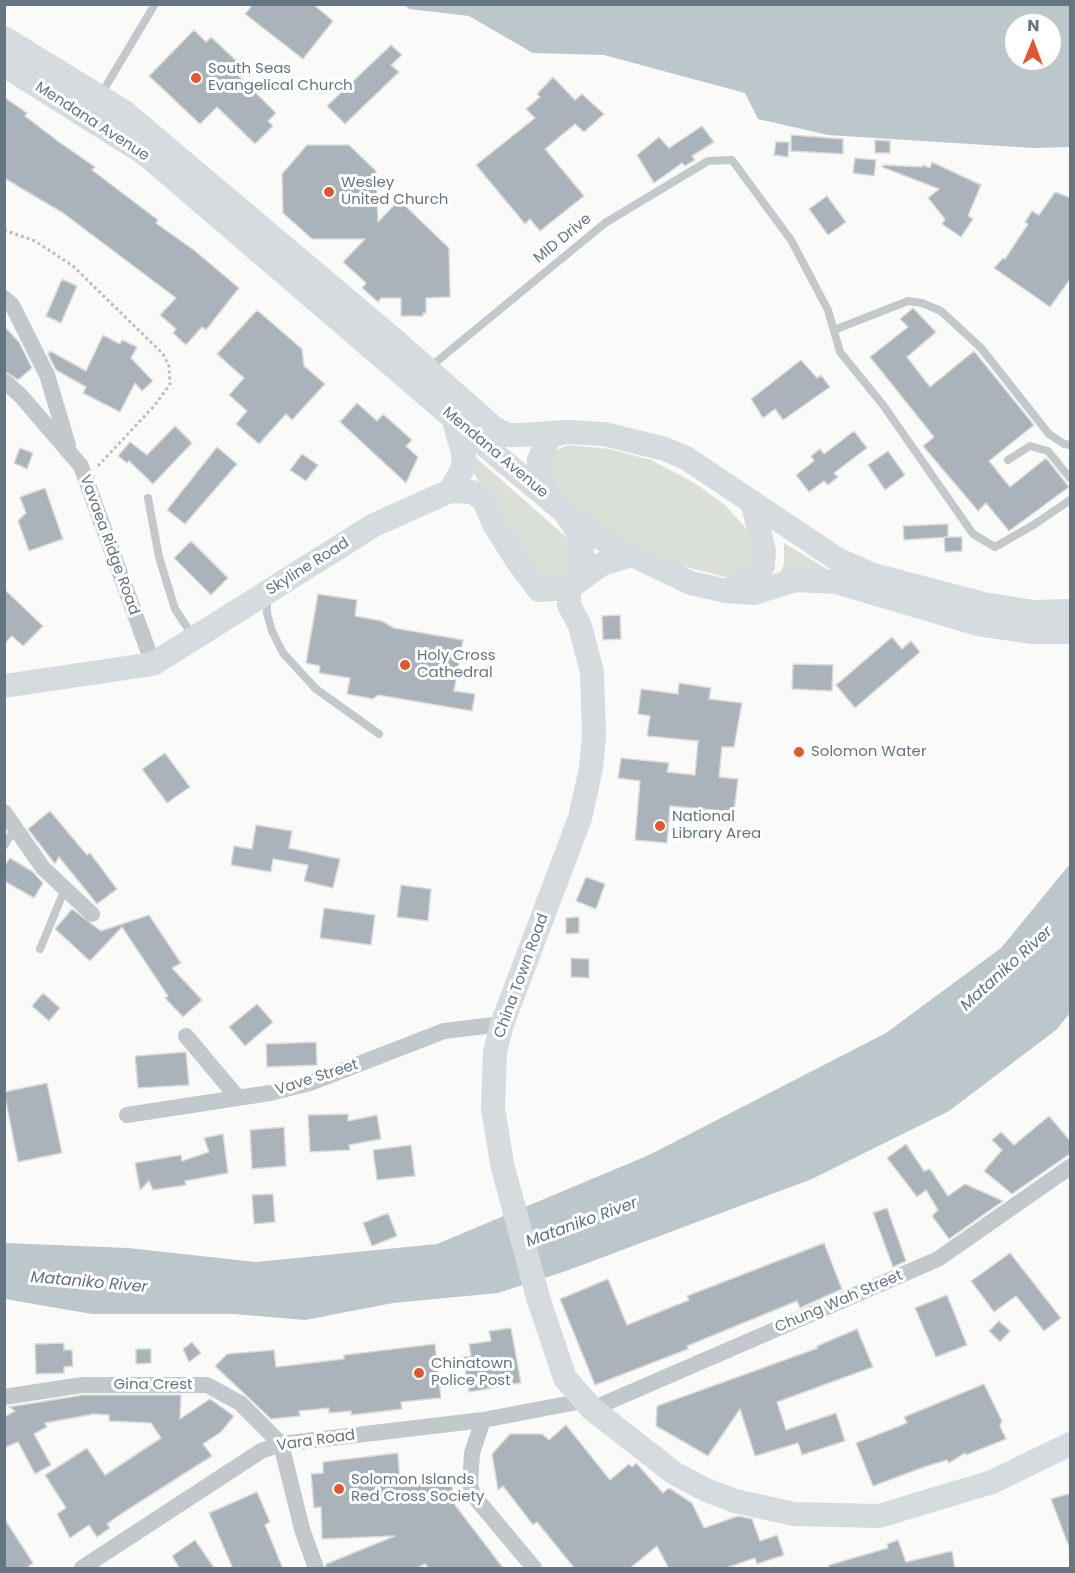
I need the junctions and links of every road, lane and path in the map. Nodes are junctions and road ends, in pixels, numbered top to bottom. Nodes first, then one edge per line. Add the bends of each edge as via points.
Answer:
1 (155, 4) edge
2 (4, 38) edge
3 (4, 65) edge
4 (99, 96) junction
5 (4, 230) edge
6 (4, 297) edge
7 (834, 330) junction
8 (427, 369) junction
9 (4, 381) edge
10 (453, 417) junction
11 (566, 432) junction
12 (1071, 445) edge
13 (70, 451) junction
14 (1008, 460) dead end
15 (1071, 478) edge
16 (85, 479) junction
17 (450, 491) junction
18 (546, 494) junction
19 (148, 498) dead end
20 (1071, 500) edge
21 (753, 505) junction
22 (564, 511) junction
23 (632, 555) junction
24 (568, 588) junction
25 (726, 591) junction
26 (266, 592) junction
27 (1071, 611) edge
28 (1071, 632) edge
29 (195, 638) junction
30 (153, 664) junction
31 (4, 686) edge
32 (379, 734) dead end
33 (4, 812) edge
34 (15, 828) junction
35 (4, 846) edge
36 (65, 889) junction
37 (92, 914) dead end
38 (40, 949) dead end
39 (502, 1024) junction
40 (186, 1036) dead end
41 (238, 1098) junction
42 (127, 1115) dead end
43 (1071, 1167) edge
44 (4, 1397) edge
45 (588, 1405) junction
46 (483, 1420) junction
47 (281, 1444) junction
48 (1071, 1444) edge
49 (82, 1569) edge
50 (316, 1569) edge
51 (534, 1569) edge

1 - 4 lane
2 - 4 main road, Mendana Avenue
3 - 10 main road, Mendana Avenue via 144,153
4 - 8 main road, Mendana Avenue via 154,136
5 - 16 path via 35,241 73,266 163,354 169,366 170,384 155,405
6 - 13 street via 12,305 47,375
7 - 8 lane, MID Drive via 828,310 791,240 732,160 708,161 605,223
7 - 12 lane via 908,301 941,311 981,348 1049,434
7 - 20 lane via 840,352 883,405 973,534 995,547
8 - 11 main road, Mendana Avenue via 495,429 508,435
9 - 13 street, Vavaea Ridge Road
10 - 17 main road via 464,456 462,470
10 - 18 main road, Mendana Avenue
11 - 18 main road via 549,437 539,460
11 - 21 main road, Mendana Avenue via 621,437 665,449 686,458
13 - 16 street, Vavaea Ridge Road
14 - 15 lane via 1030,446 1048,450
16 - 30 street, Vavaea Ridge Road
17 - 24 main road via 472,492 483,499 506,543 539,590
17 - 26 main road, Skyline Road via 374,525
18 - 22 main road, Mendana Avenue
19 - 29 lane via 159,557 176,609
21 - 25 main road via 764,551 763,566 756,576
21 - 27 main road, Mendana Avenue via 837,559 870,574 984,604 1033,612
22 - 23 main road, Mendana Avenue via 602,540
22 - 24 main road via 581,537 583,562
23 - 24 main road via 602,564
23 - 25 main road, Mendana Avenue via 691,583
24 - 39 main road, China Town Road via 568,605 580,627 592,672 591,768 580,818
25 - 28 main road, Mendana Avenue via 754,593 795,580 836,582 978,624 1033,632
26 - 29 main road, Skyline Road
26 - 32 lane via 267,613 283,653 316,690
29 - 30 main road, Skyline Road
30 - 31 main road, Skyline Road
33 - 34 street
34 - 35 lane
34 - 36 street via 32,854
36 - 37 street
36 - 38 lane
39 - 41 street, Vave Street via 444,1031 310,1083
39 - 45 main road, China Town Road via 495,1052 493,1100 502,1164 565,1378
40 - 41 street
41 - 42 street, Vave Street
43 - 45 street, Chung Wah Street via 938,1259
44 - 47 street, Gina Crest via 82,1385 207,1385 240,1403
45 - 46 street, Vara Road
45 - 48 main road, China Town Road via 649,1455 706,1490 755,1507 794,1514 879,1516 992,1482
46 - 47 street, Vara Road
46 - 51 street via 472,1452 472,1495
47 - 49 street, Vara Road via 261,1451
47 - 50 street

